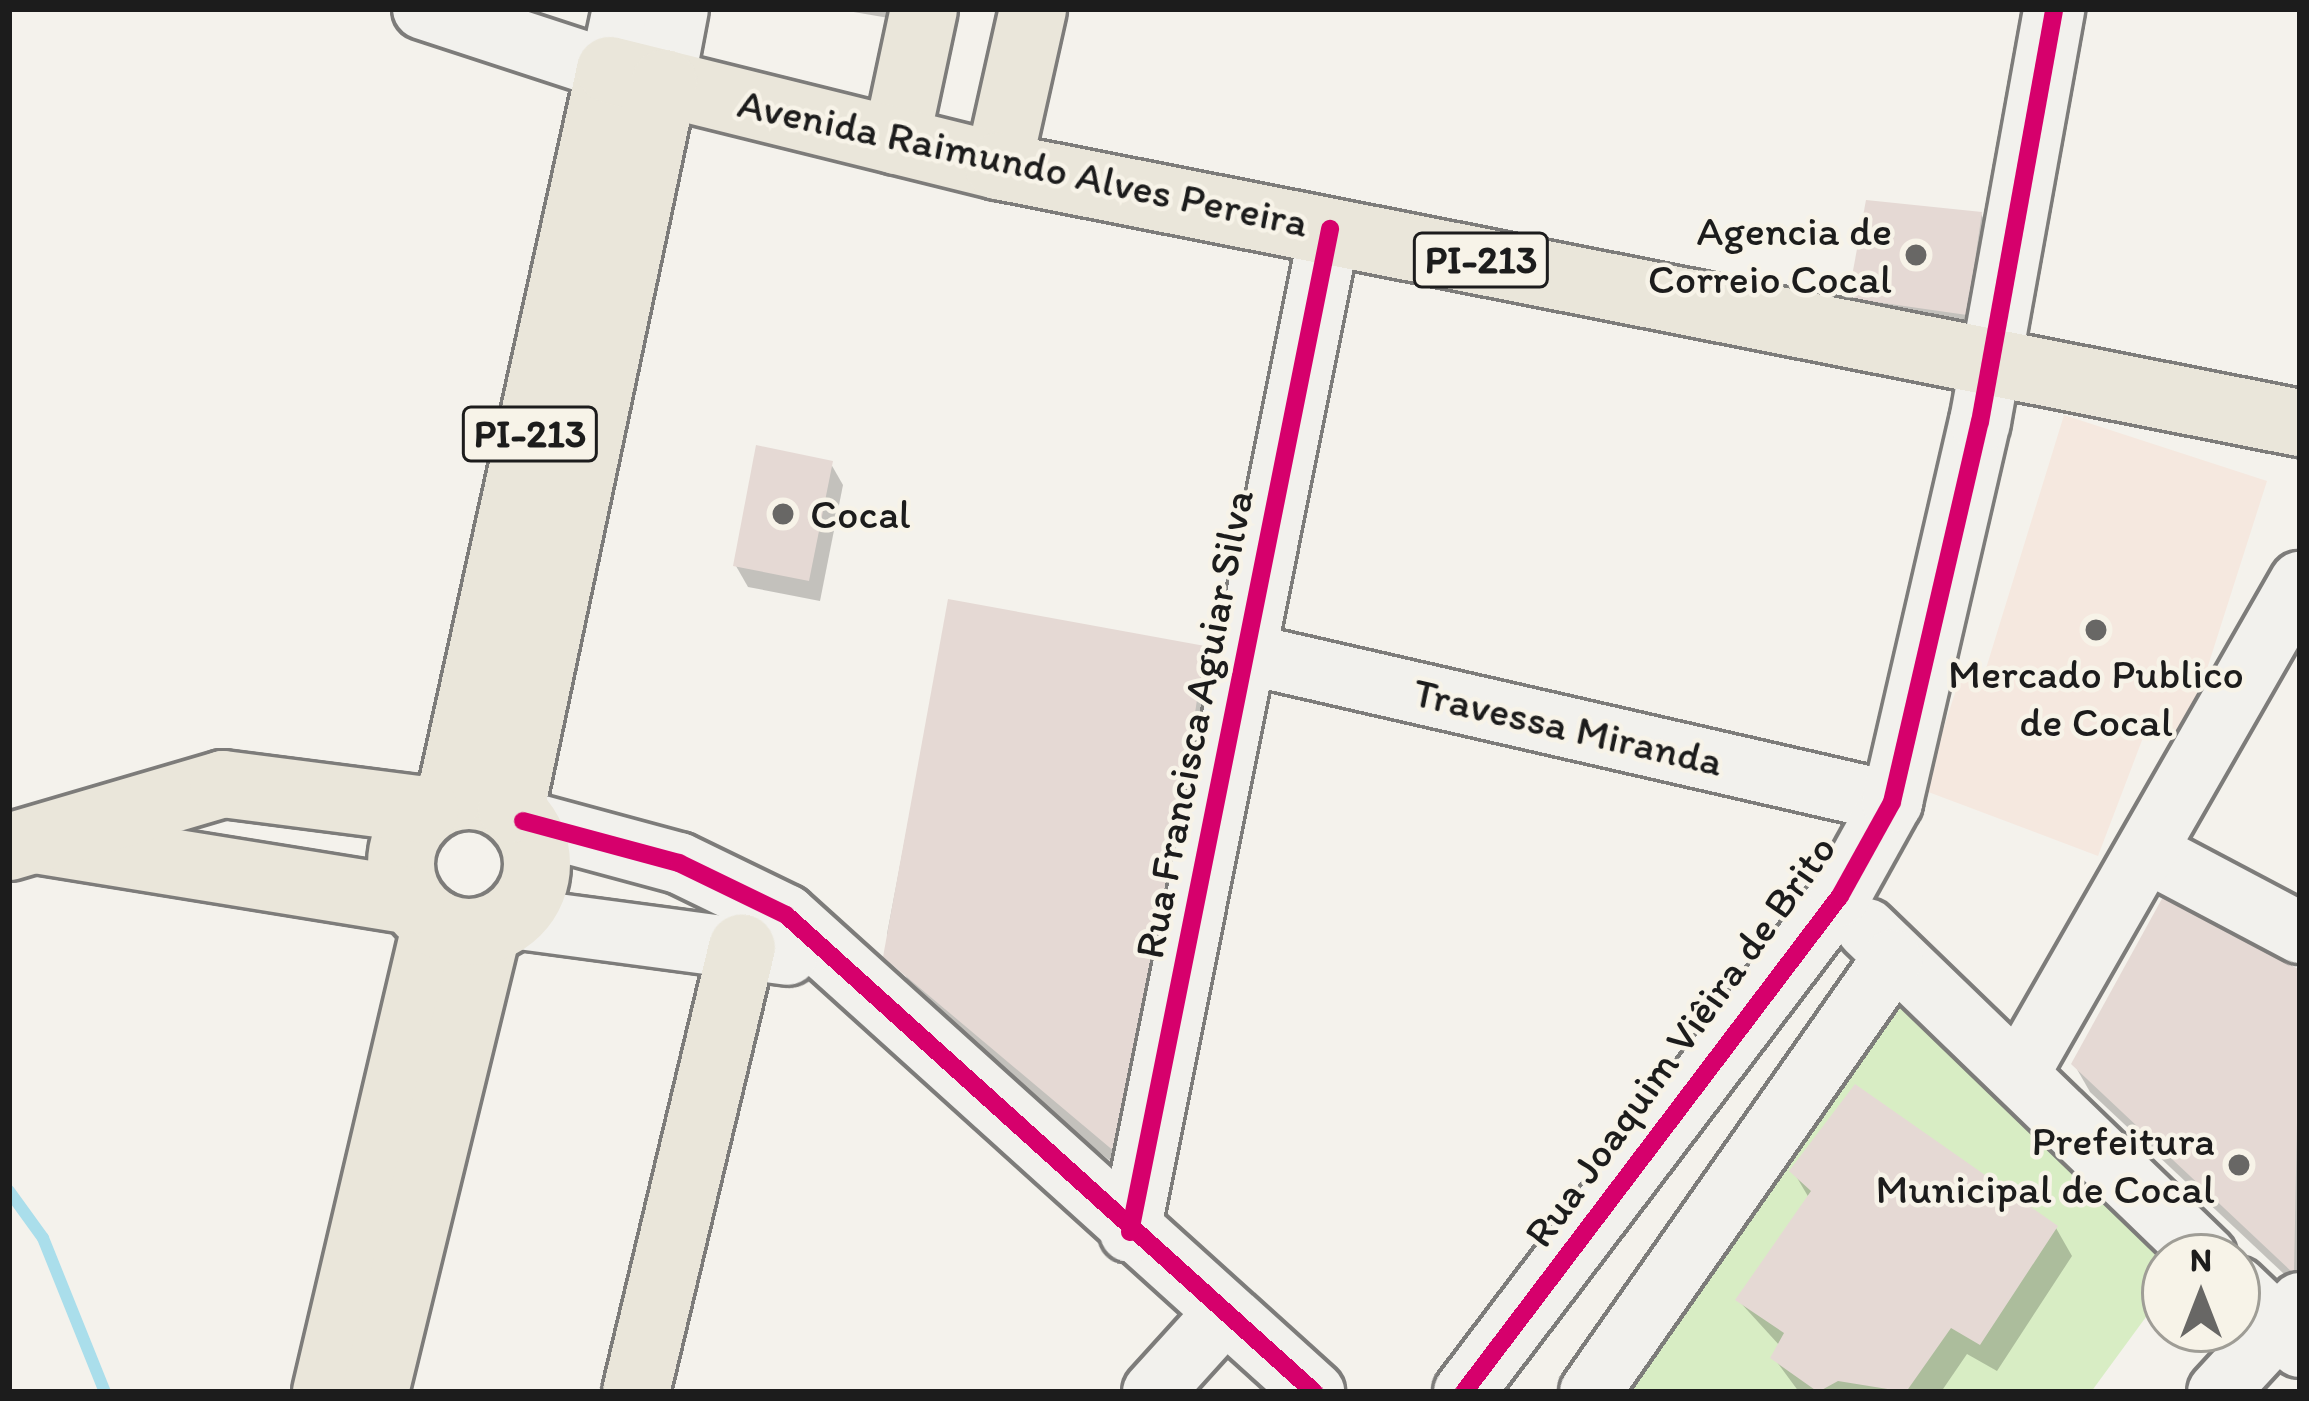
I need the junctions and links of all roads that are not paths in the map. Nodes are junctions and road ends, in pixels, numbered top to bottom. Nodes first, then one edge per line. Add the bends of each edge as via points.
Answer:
1 (423, 9) edge
2 (678, 9) edge
3 (924, 9) edge
4 (1034, 9) edge
5 (2054, 9) edge
6 (632, 54) edge
7 (896, 141) junction
8 (998, 166) junction
9 (1330, 230) junction
10 (1992, 363) junction
11 (2300, 423) edge
12 (2300, 582) edge
13 (1243, 653) junction
14 (1892, 802) junction
15 (477, 810) junction
16 (20, 843) edge
17 (2151, 854) junction
18 (1840, 896) junction
19 (461, 918) junction
20 (2300, 933) edge
21 (742, 947) junction
22 (824, 956) junction
23 (1892, 960) junction
24 (2019, 1073) junction
25 (1130, 1232) junction
26 (2182, 1233) edge
27 (2279, 1316) edge
28 (1220, 1318) junction
29 (326, 1392) edge
30 (375, 1392) edge
31 (636, 1392) edge
32 (1153, 1392) edge
33 (1314, 1392) edge
34 (1464, 1392) edge
35 (1590, 1392) edge
36 (2218, 1392) edge

1 - 6 street
2 - 6 street
3 - 7 main road
4 - 8 main road
5 - 10 street, Rua Joaquim Viêira de Brito
6 - 7 main road, Avenida Raimundo Alves Pereira / PI-213
6 - 15 main road, PI-213
7 - 8 main road, Avenida Raimundo Alves Pereira / PI-213
8 - 9 main road, Avenida Raimundo Alves Pereira / PI-213
9 - 10 main road, Avenida Raimundo Alves Pereira / PI-213
9 - 13 street, Rua Francisca Aguiar Silva
10 - 11 main road, Avenida Raimundo Alves Pereira / PI-213
10 - 14 street, Rua Joaquim Viêira de Brito
12 - 17 street
13 - 14 street, Travessa Miranda
13 - 25 street, Rua Francisca Aguiar Silva
14 - 18 street, Rua Joaquim Viêira de Brito
15 - 16 main road via 224,784
15 - 19 main road, PI-213 via 537,872
15 - 19 main road, PI-213 via 401,853
15 - 22 street via 679,863 786,915
16 - 19 main road
17 - 20 street
17 - 24 street
18 - 23 street
18 - 34 street, Rua Joaquim Viêira de Brito
19 - 21 street
19 - 29 main road
19 - 30 main road
21 - 22 street
21 - 31 main road
22 - 25 street
23 - 24 street
23 - 35 street
24 - 26 street
25 - 28 street
27 - 36 street
28 - 32 street
28 - 33 street

